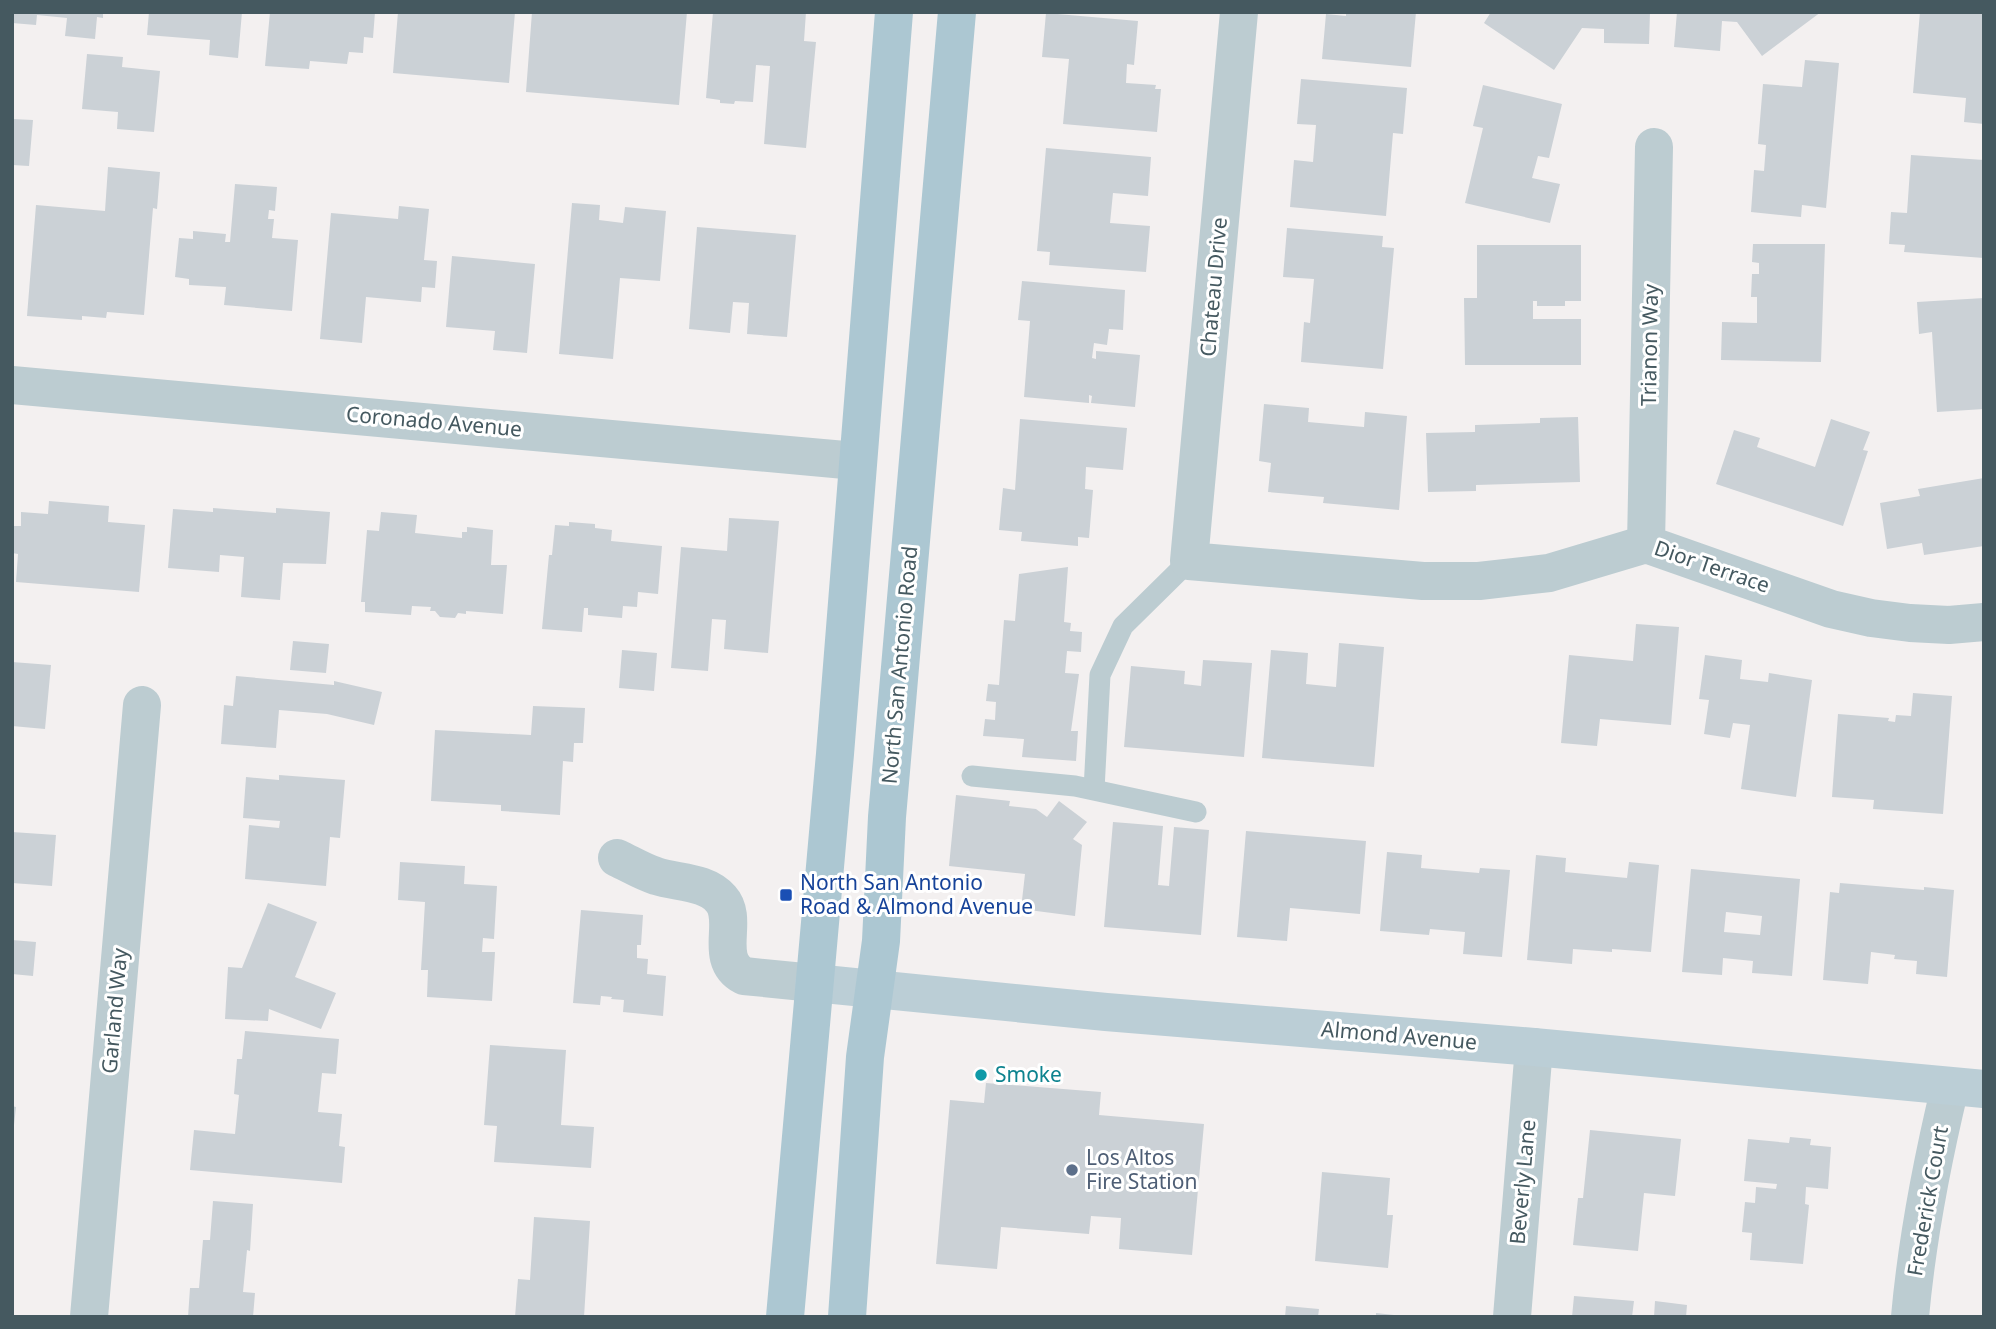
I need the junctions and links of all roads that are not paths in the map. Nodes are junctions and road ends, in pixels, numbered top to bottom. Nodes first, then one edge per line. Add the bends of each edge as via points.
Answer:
1 (894, 12) edge
2 (957, 12) edge
3 (1239, 12) edge
4 (1654, 147) dead end
5 (12, 385) edge
6 (856, 461) junction
7 (1646, 544) junction
8 (1189, 561) junction
9 (1984, 622) edge
10 (142, 705) dead end
11 (972, 776) dead end
12 (1094, 790) junction
13 (1196, 812) dead end
14 (617, 858) dead end
15 (814, 983) junction
16 (873, 989) junction
17 (1534, 1047) junction
18 (1967, 1088) edge
19 (89, 1317) edge
20 (785, 1317) edge
21 (847, 1317) edge
22 (1511, 1317) edge
23 (1910, 1317) edge

1 - 6 main road
2 - 16 main road, North San Antonio Road via 887,817 881,941
3 - 8 street, Chateau Drive
4 - 7 street, Trianon Way
5 - 6 street, Coronado Avenue
6 - 15 main road
7 - 8 street, Dior Terrace via 1549,573 1479,581 1423,581
7 - 9 street, Dior Terrace via 1871,618 1949,625
8 - 12 lane via 1123,626 1100,675
10 - 19 street, Garland Way
11 - 12 lane
12 - 13 lane
14 - 15 street via 655,876 716,893 727,911 734,971
15 - 16 street, Almond Avenue
15 - 20 main road
16 - 17 street, Almond Avenue
16 - 21 main road, North San Antonio Road
17 - 18 street, Almond Avenue
17 - 22 street, Beverly Lane
18 - 23 street, Frederick Court via 1930,1175

